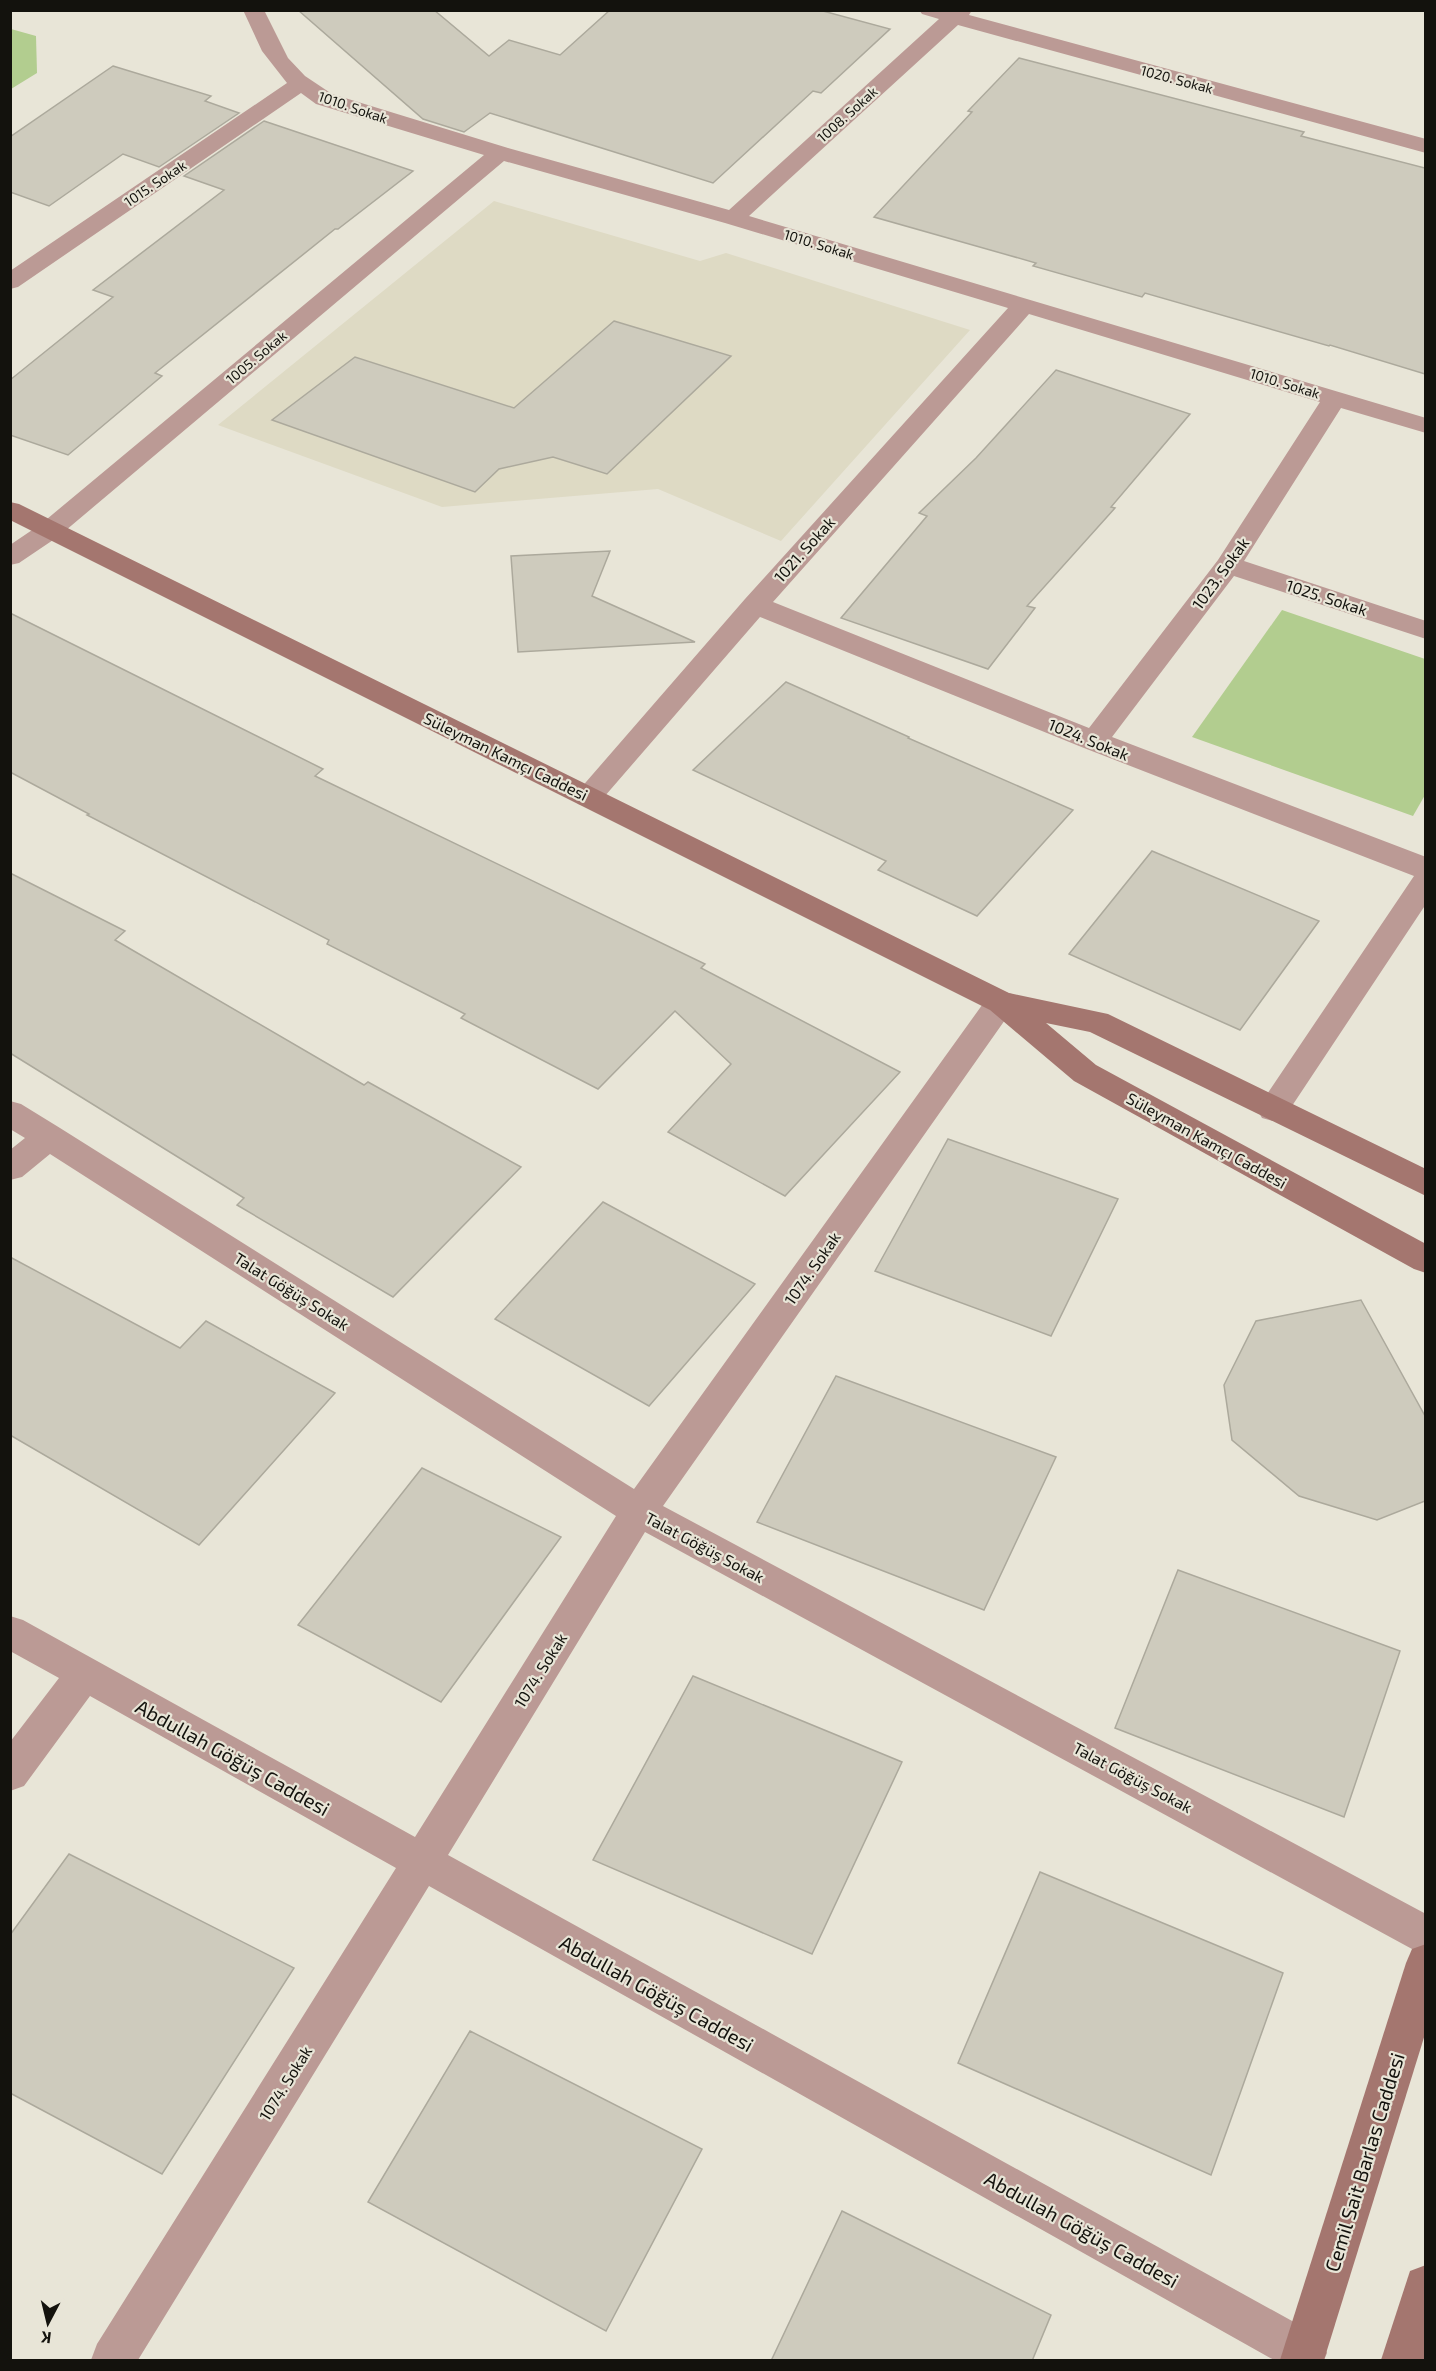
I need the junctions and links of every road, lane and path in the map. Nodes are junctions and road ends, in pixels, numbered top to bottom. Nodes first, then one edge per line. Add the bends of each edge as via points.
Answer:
1 (254, 10) edge
2 (929, 10) edge
3 (958, 14) edge
4 (300, 84) junction
5 (1425, 146) edge
6 (500, 153) junction
7 (733, 218) junction
8 (10, 282) edge
9 (1024, 305) junction
10 (1335, 399) junction
11 (1425, 426) edge
12 (10, 510) edge
13 (50, 530) junction
14 (10, 557) edge
15 (1228, 565) junction
16 (754, 604) junction
17 (1425, 630) edge
18 (1094, 741) junction
19 (588, 797) junction
20 (1425, 869) edge
21 (1425, 880) edge
22 (1001, 1002) junction
23 (1273, 1109) junction
24 (10, 1113) edge
25 (49, 1137) junction
26 (10, 1168) edge
27 (1425, 1184) edge
28 (1425, 1260) edge
29 (639, 1511) junction
30 (10, 1632) edge
31 (84, 1674) junction
32 (10, 1774) edge
33 (421, 1862) junction
34 (1425, 1935) edge
35 (1425, 1963) edge
36 (1425, 2287) edge
37 (1304, 2357) edge
38 (113, 2361) edge
39 (1403, 2361) edge

1 - 4 street, 1010. Sokak via 274,56
2 - 3 street, 1020. Sokak
3 - 5 street, 1020. Sokak
3 - 7 street, 1008. Sokak
4 - 6 street, 1010. Sokak via 324,99
4 - 8 street, 1015. Sokak
6 - 7 street, 1010. Sokak
6 - 13 street, 1005. Sokak
7 - 9 street, 1010. Sokak
9 - 10 street, 1010. Sokak
9 - 16 street, 1021. Sokak
10 - 11 street, 1010. Sokak
10 - 15 street, 1023. Sokak
12 - 13 street, Süleyman Kamçı Caddesi
13 - 14 street, 1005. Sokak
13 - 19 street, Süleyman Kamçı Caddesi
15 - 17 street, 1025. Sokak
15 - 18 street, 1023. Sokak
16 - 18 street, 1024. Sokak
16 - 19 street, 1021. Sokak
18 - 20 street, 1024. Sokak
19 - 22 street, Süleyman Kamçı Caddesi
21 - 23 street
22 - 23 street, Süleyman Kamçı Caddesi via 1097,1022
22 - 28 street, Süleyman Kamçı Caddesi via 1085,1073
22 - 29 street, 1074. Sokak
23 - 27 street, Süleyman Kamçı Caddesi
24 - 25 street, Talat Göğüş Sokak
25 - 26 street
25 - 29 street, Talat Göğüş Sokak
29 - 33 street, 1074. Sokak
29 - 34 street, Talat Göğüş Sokak
30 - 31 street, Abdullah Göğüş Caddesi
31 - 32 street
31 - 33 street, Abdullah Göğüş Caddesi
33 - 37 street, Abdullah Göğüş Caddesi
33 - 38 street, 1074. Sokak
35 - 37 street, Cemil Sait Barlas Caddesi
36 - 39 street

